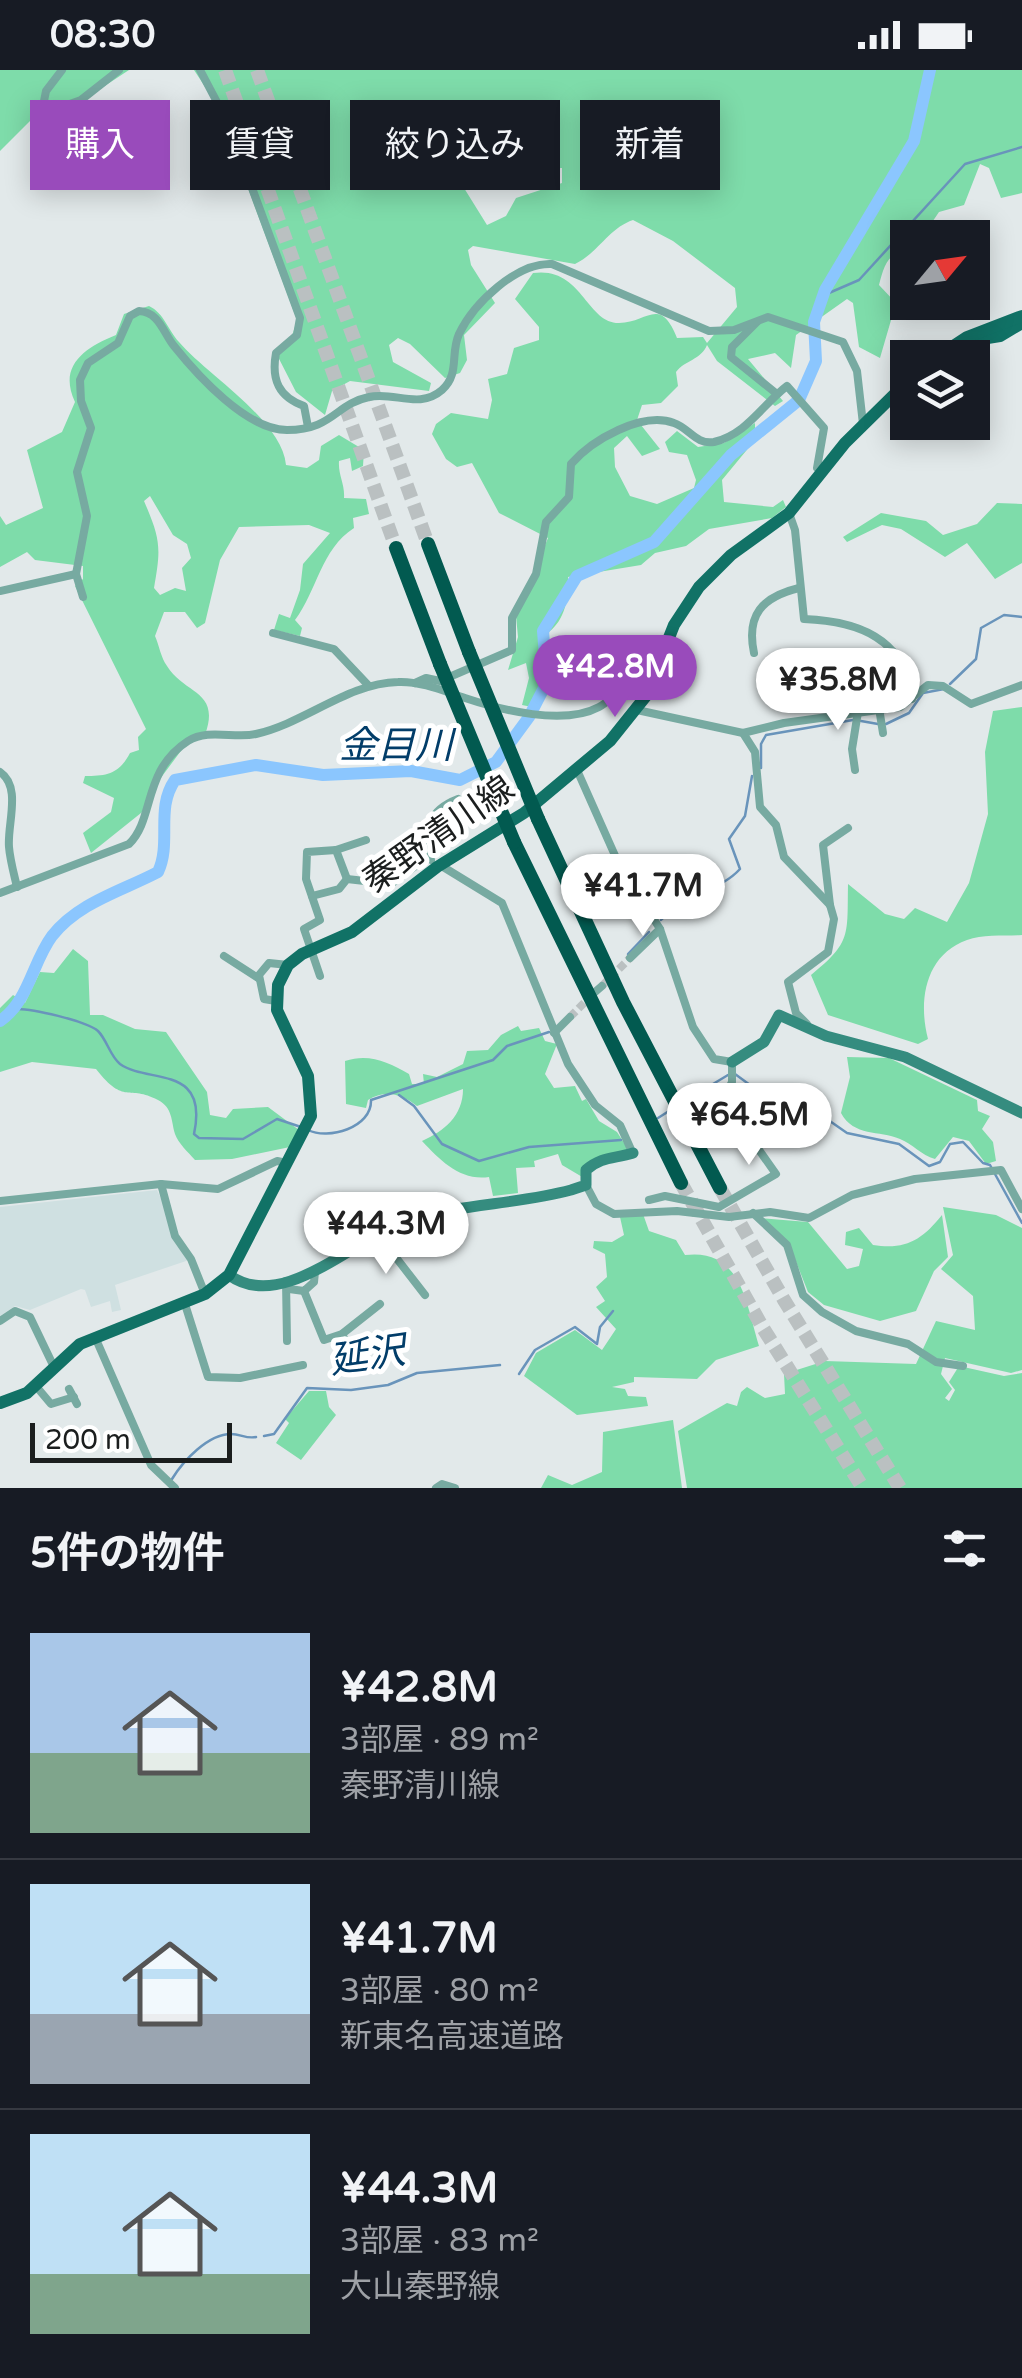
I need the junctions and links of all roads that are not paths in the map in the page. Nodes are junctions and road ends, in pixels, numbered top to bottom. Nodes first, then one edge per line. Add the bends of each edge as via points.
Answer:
1 (62, 70) edge
2 (119, 70) edge
3 (200, 70) edge
4 (760, 319) junction
5 (1022, 320) edge
6 (978, 340) edge
7 (778, 394) junction
8 (890, 398) edge
9 (863, 424) junction
10 (308, 427) junction
11 (822, 472) junction
12 (789, 513) junction
13 (428, 544) tunnel mouth
14 (396, 548) tunnel mouth
15 (76, 574) junction
16 (799, 588) junction
17 (0, 590) edge
18 (83, 597) dead end
19 (274, 633) dead end
20 (667, 644) junction
21 (754, 652) dead end
22 (415, 683) junction
23 (1022, 684) edge
24 (368, 685) junction
25 (918, 697) junction
26 (638, 710) junction
27 (858, 716) junction
28 (743, 733) junction
29 (576, 770) junction
30 (855, 770) dead end
31 (0, 772) edge
32 (458, 799) dead end
33 (848, 828) dead end
34 (366, 840) dead end
35 (336, 850) junction
36 (436, 863) junction
37 (347, 879) junction
38 (17, 886) junction
39 (0, 893) edge
40 (312, 896) junction
41 (830, 905) junction
42 (660, 929) junction
43 (311, 950) junction
44 (224, 956) dead end
45 (630, 958) tunnel mouth
46 (288, 965) junction
47 (320, 976) dead end
48 (258, 978) junction
49 (276, 1000) junction
50 (570, 1017) tunnel mouth
51 (554, 1032) junction
52 (844, 1038) junction
53 (732, 1070) junction
54 (1022, 1113) edge
55 (634, 1154) joint
56 (288, 1164) junction
57 (680, 1183) tunnel mouth
58 (161, 1184) junction
59 (586, 1185) junction
60 (720, 1188) tunnel mouth
61 (649, 1200) dead end
62 (0, 1201) edge
63 (1022, 1209) edge
64 (335, 1210) dead end
65 (753, 1214) junction
66 (377, 1233) junction
67 (344, 1254) junction
68 (314, 1272) junction
69 (229, 1275) junction
70 (288, 1285) junction
71 (304, 1291) junction
72 (205, 1294) junction
73 (426, 1295) dead end
74 (184, 1301) junction
75 (380, 1304) dead end
76 (0, 1321) edge
77 (397, 1333) dead end
78 (342, 1334) junction
79 (95, 1337) junction
80 (287, 1341) dead end
81 (53, 1365) junction
82 (304, 1365) dead end
83 (963, 1366) dead end
84 (36, 1385) junction
85 (74, 1397) dead end
86 (0, 1404) edge
87 (175, 1488) edge
88 (436, 1488) edge
89 (456, 1488) edge

1 - 2 street via 46,91 44,101 53,110 81,100
3 - 10 street via 228,123 300,318 297,335 276,353 276,381 284,397 304,406
4 - 7 street via 732,346 731,357
4 - 9 street via 833,336 854,357
4 - 10 street via 709,331 564,268 538,264 510,278 460,332 454,376 436,395 366,397 330,422
5 - 6 main road via 1000,336
7 - 11 street via 787,386 825,434
7 - 22 street via 739,432 713,442 664,419 619,430 579,455 569,497 546,522 536,574 512,618 512,650 440,681
8 - 9 main road, 秦野清川線
9 - 11 main road, 秦野清川線
10 - 15 street via 273,428 248,420 175,347 151,312 134,313 118,343 88,363 80,380 91,428 76,472 87,516
11 - 12 main road, 秦野清川線
12 - 16 street
12 - 20 main road, 秦野清川線 via 714,569
13 - 60 highway, bridge via 538,819
14 - 57 highway, bridge via 514,842
15 - 17 street
15 - 18 street
16 - 21 street via 777,593 757,610 750,621
16 - 25 street via 804,619 859,626 905,663
19 - 24 street via 334,649
20 - 22 street via 603,706 582,714 490,706
20 - 26 main road, 秦野清川線
22 - 24 street
23 - 25 street via 972,704 928,685
24 - 38 street via 255,734 186,742 154,779 130,844
25 - 27 street via 881,722
26 - 28 street
26 - 29 main road, 秦野清川線
27 - 28 street
27 - 30 street
28 - 41 street via 755,752 759,804 778,830 784,858
29 - 36 main road, 秦野清川線 via 511,822
29 - 42 street via 616,860
31 - 38 street via 13,804 9,847
32 - 36 street via 427,826
33 - 41 street via 824,845
34 - 35 street
35 - 37 street
35 - 40 street via 307,852
36 - 37 street via 390,884
36 - 43 main road, 秦野清川線 via 352,932
36 - 51 street via 502,903
37 - 40 street via 340,888
38 - 39 street
40 - 43 street via 320,920 304,926
41 - 52 street via 828,952 791,978 788,990 801,1020
42 - 45 street
42 - 53 street via 698,1039
43 - 46 main road, 秦野清川線
43 - 47 street
44 - 48 street
46 - 48 street via 269,963
46 - 49 main road
48 - 49 street via 264,999
49 - 56 main road via 312,1092 307,1125
50 - 51 street
51 - 55 street via 574,1076 620,1124
52 - 53 main road via 779,1015 764,1042
52 - 54 main road via 906,1057
53 - 61 street via 723,1099 775,1176 719,1207 665,1196
55 - 59 main road via 612,1154 589,1167
56 - 58 street via 277,1161 218,1190
56 - 69 main road
58 - 62 street
58 - 72 street via 175,1236
59 - 65 street via 596,1204 614,1214
59 - 66 main road via 427,1215
63 - 65 street via 1001,1170 993,1170 852,1195 809,1218
64 - 67 street via 323,1222
65 - 83 street via 787,1245 803,1295 830,1318 908,1344 936,1362
66 - 67 main road
66 - 73 street
67 - 68 main road
68 - 70 main road
68 - 71 street
69 - 70 main road via 249,1285
69 - 72 main road
70 - 71 street
70 - 80 street
71 - 78 street via 324,1340
72 - 74 main road
74 - 79 main road
74 - 82 street via 208,1378
75 - 78 street
76 - 81 street via 15,1311 30,1317
77 - 78 street via 362,1354 350,1351
79 - 81 main road
79 - 87 street via 151,1465
81 - 84 main road
84 - 85 street via 51,1404
84 - 86 main road
88 - 89 street

